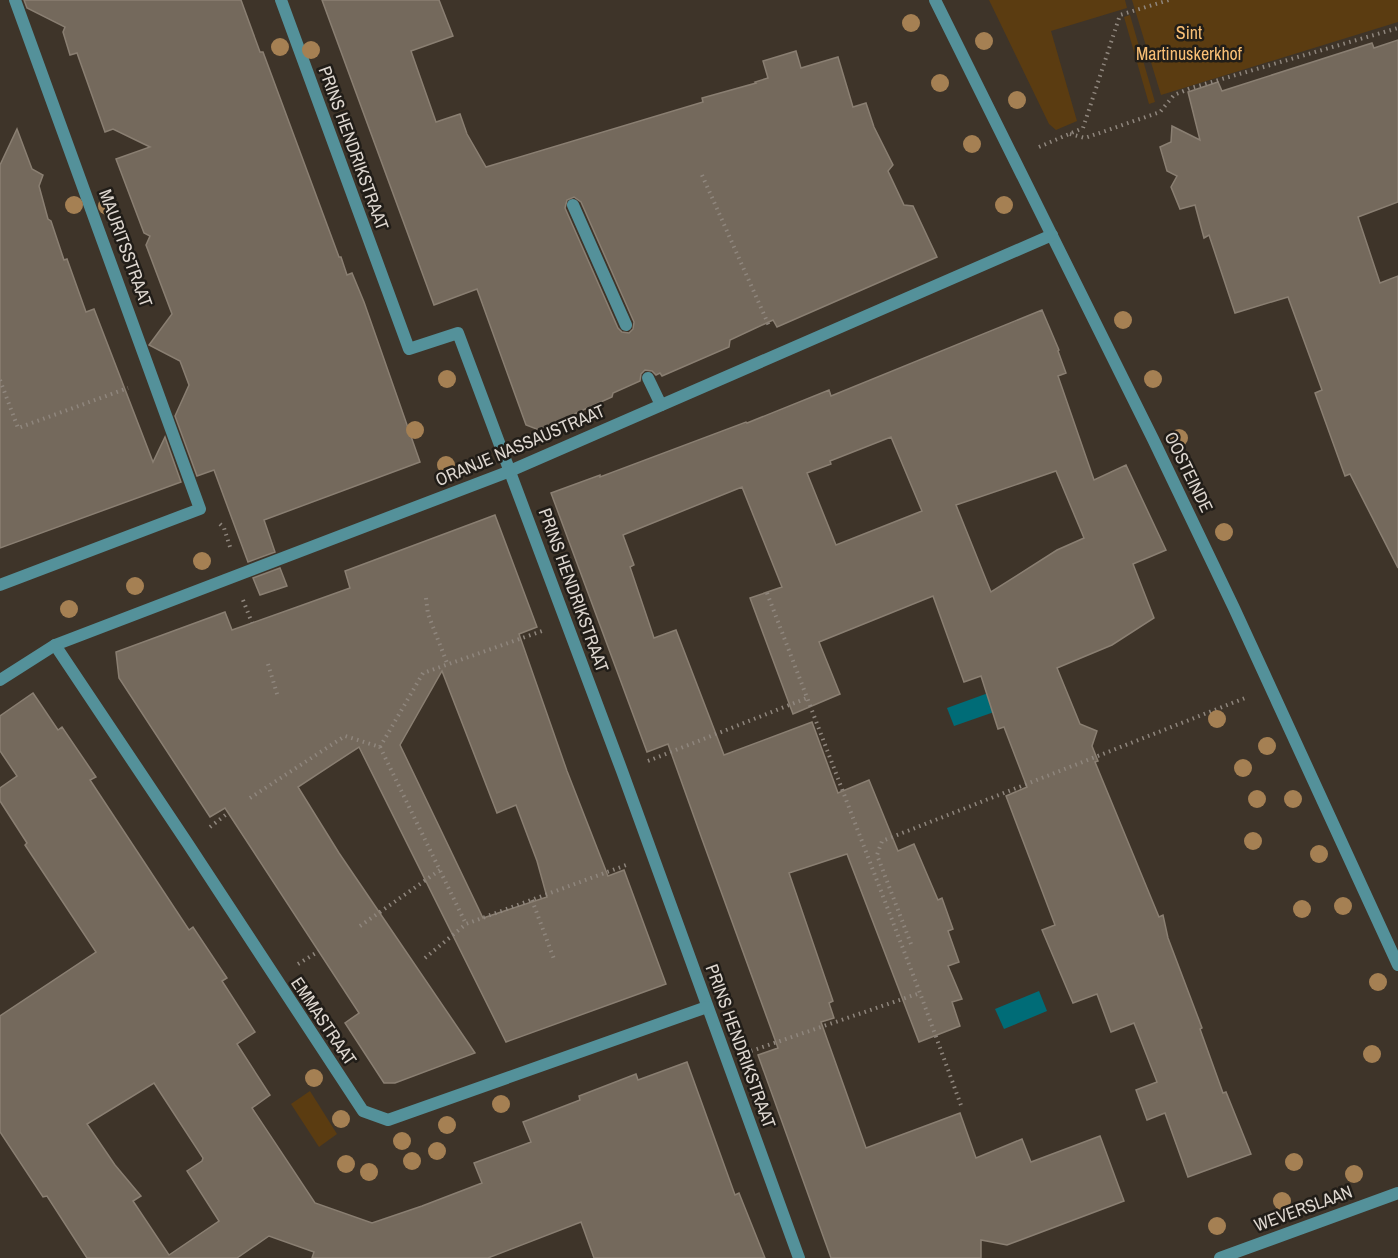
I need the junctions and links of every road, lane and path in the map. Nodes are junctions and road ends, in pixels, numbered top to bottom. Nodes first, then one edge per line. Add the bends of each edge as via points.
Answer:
1 (15, 0) edge
2 (281, 0) edge
3 (935, 0) edge
4 (1169, 0) edge
5 (1398, 28) edge
6 (1070, 134) junction
7 (1013, 157) junction
8 (702, 175) dead end
9 (573, 205) dead end
10 (1052, 235) junction
11 (626, 325) dead end
12 (781, 353) junction
13 (648, 378) dead end
14 (154, 379) junction
15 (0, 380) edge
16 (661, 405) junction
17 (510, 471) junction
18 (200, 509) junction
19 (234, 576) junction
20 (0, 585) edge
21 (767, 593) dead end
22 (426, 597) dead end
23 (567, 622) junction
24 (56, 645) junction
25 (447, 663) junction
26 (268, 664) dead end
27 (0, 680) edge
28 (1270, 687) junction
29 (279, 697) dead end
30 (807, 698) junction
31 (380, 747) junction
32 (622, 771) junction
33 (250, 798) dead end
34 (652, 855) junction
35 (440, 870) junction
36 (532, 900) junction
37 (466, 924) junction
38 (360, 926) dead end
39 (911, 944) dead end
40 (425, 958) dead end
41 (554, 959) dead end
42 (1398, 965) edge
43 (920, 993) junction
44 (707, 1007) junction
45 (726, 1059) junction
46 (962, 1108) dead end
47 (1398, 1193) edge
48 (799, 1258) edge
49 (1220, 1258) edge

1 - 14 street, MAURITSSTRAAT
2 - 17 street, PRINS HENDRIKSTRAAT via 409,349 458,333
3 - 7 street, OOSTEINDE
4 - 6 path via 1120,15 1083,128
5 - 6 path via 1191,88 1174,95 1160,112 1085,138
6 - 7 path
7 - 10 street, OOSTEINDE
8 - 12 path
9 - 11 street
10 - 12 street, ORANJE NASSAUSTRAAT
10 - 28 street, OOSTEINDE
12 - 16 street, ORANJE NASSAUSTRAAT
13 - 16 street
14 - 15 path via 18,428
14 - 18 street, MAURITSSTRAAT
16 - 17 street, ORANJE NASSAUSTRAAT
17 - 19 street, ORANJE NASSAUSTRAAT
17 - 23 street, PRINS HENDRIKSTRAAT
18 - 19 path via 224,528 233,555
18 - 20 street
19 - 24 street, ORANJE NASSAUSTRAAT
21 - 30 path
22 - 25 path via 428,614
23 - 25 path
23 - 32 street, PRINS HENDRIKSTRAAT
24 - 27 street, ORANJE NASSAUSTRAAT
24 - 44 street, EMMASTRAAT via 363,1111 388,1120
25 - 31 path via 423,673
26 - 29 path
28 - 39 path via 882,841 877,855
28 - 42 street, OOSTEINDE
30 - 32 path
30 - 43 path
31 - 33 path via 345,736
31 - 35 path
32 - 34 street, PRINS HENDRIKSTRAAT
34 - 36 path
34 - 44 street, PRINS HENDRIKSTRAAT
35 - 37 path
35 - 38 path
36 - 37 path
36 - 41 path
37 - 40 path
43 - 45 path
43 - 46 path
44 - 45 street, PRINS HENDRIKSTRAAT
45 - 48 street, PRINS HENDRIKSTRAAT
47 - 49 street, WEVERSLAAN

